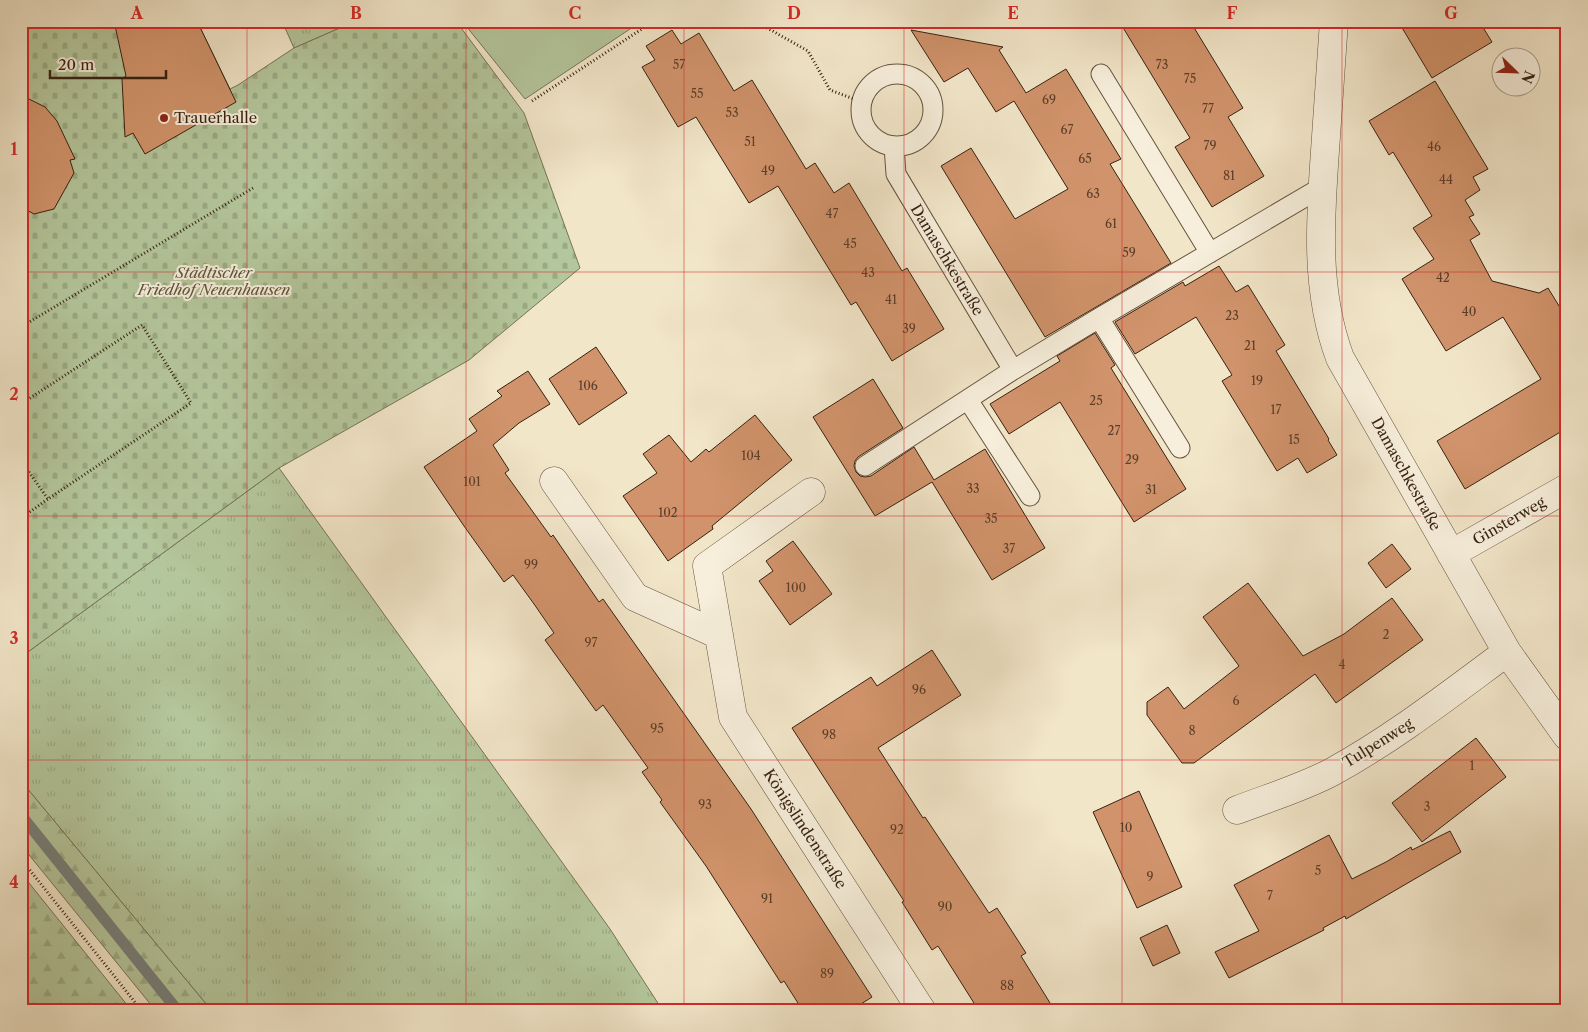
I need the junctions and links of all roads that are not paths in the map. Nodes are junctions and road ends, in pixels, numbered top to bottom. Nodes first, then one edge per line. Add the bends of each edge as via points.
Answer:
1 (1334, 21) edge
2 (1101, 74) dead end
3 (894, 146) junction
4 (1322, 187) junction
5 (1210, 253) junction
6 (1099, 318) junction
7 (1013, 370) junction
8 (968, 400) junction
9 (1180, 448) dead end
10 (865, 466) dead end
11 (554, 481) dead end
12 (1567, 488) edge
13 (812, 492) dead end
14 (1030, 496) dead end
15 (1451, 554) junction
16 (719, 635) junction
17 (1507, 652) junction
18 (1567, 736) edge
19 (1237, 810) dead end
20 (922, 1011) edge

1 - 4 street, Damaschkestraße
2 - 5 lane
3 - 3 lane via 906,145 926,132 933,110 931,98 918,80 895,74 874,82 862,102 861,114 872,136
3 - 7 lane, Damaschkestraße via 896,174
4 - 5 lane
4 - 15 street, Damaschkestraße via 1321,277 1332,336 1340,358
5 - 6 lane
6 - 7 lane
6 - 9 lane
7 - 8 lane
8 - 10 lane
8 - 14 lane
11 - 16 street via 635,597
12 - 15 street, Ginsterweg
13 - 16 street, Königslindenstraße via 707,566
15 - 17 street, Damaschkestraße
16 - 20 street, Königslindenstraße via 733,717
17 - 18 street, Damaschkestraße
17 - 19 street, Tulpenweg via 1380,744 1300,786

